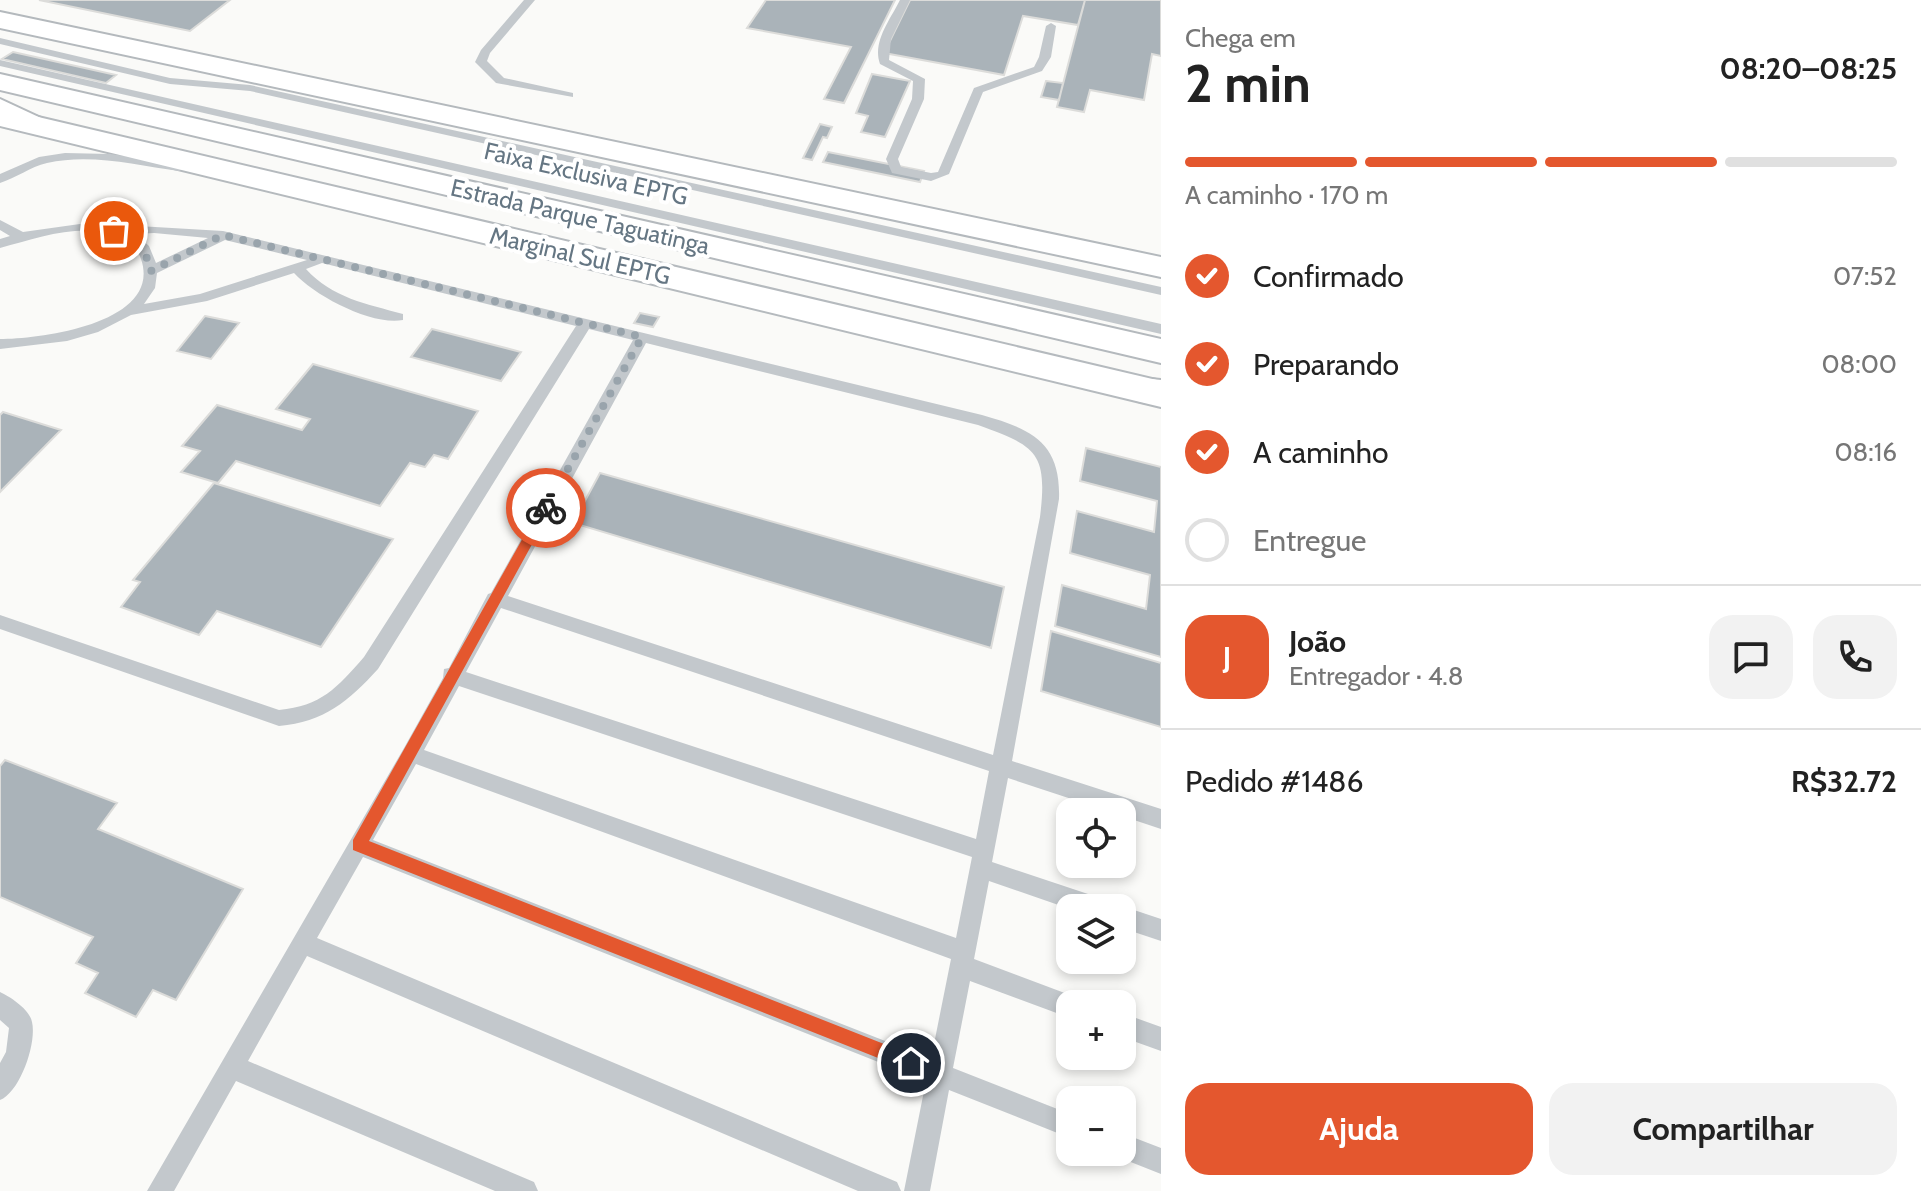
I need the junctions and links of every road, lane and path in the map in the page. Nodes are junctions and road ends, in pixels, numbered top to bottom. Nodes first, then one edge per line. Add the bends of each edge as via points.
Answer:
1 (530, 0) edge
2 (905, 0) edge
3 (0, 20) edge
4 (1051, 26) dead end
5 (0, 41) edge
6 (0, 63) edge
7 (0, 82) edge
8 (569, 95) dead end
9 (0, 108) edge
10 (0, 117) edge
11 (33, 125) junction
12 (236, 174) junction
13 (0, 179) edge
14 (0, 224) edge
15 (114, 231) junction
16 (223, 235) junction
17 (20, 236) junction
18 (0, 244) edge
19 (322, 259) junction
20 (1161, 267) edge
21 (298, 269) junction
22 (151, 271) junction
23 (1161, 291) edge
24 (126, 311) junction
25 (398, 317) dead end
26 (585, 323) junction
27 (1161, 329) edge
28 (642, 337) junction
29 (0, 344) edge
30 (26, 346) junction
31 (1161, 351) edge
32 (0, 361) edge
33 (1158, 393) edge
34 (494, 599) junction
35 (0, 622) edge
36 (451, 675) junction
37 (411, 754) junction
38 (999, 765) junction
39 (1161, 819) edge
40 (359, 845) junction
41 (982, 859) junction
42 (1064, 894) edge
43 (1136, 922) edge
44 (1161, 930) edge
45 (302, 943) junction
46 (962, 959) junction
47 (1056, 1000) edge
48 (0, 1004) edge
49 (1136, 1030) edge
50 (1161, 1039) edge
51 (232, 1067) junction
52 (940, 1074) junction
53 (0, 1088) edge
54 (1056, 1120) edge
55 (1136, 1151) edge
56 (1161, 1161) edge
57 (160, 1191) edge
58 (525, 1191) edge
59 (888, 1191) edge
60 (917, 1191) edge

1 - 8 lane via 481,62 500,81
2 - 4 lane via 881,56 919,79 918,99 892,159 896,170 919,176 943,174 978,90 1038,69
3 - 20 main road
5 - 23 lane, Faixa Exclusiva EPTG via 170,81 250,88
6 - 27 lane, Faixa Exclusiva EPTG
7 - 31 main road, Estrada Parque Taguatinga
9 - 11 main road
10 - 11 main road, Marginal Sul EPTG
11 - 12 main road, Marginal Sul EPTG
12 - 13 lane via 69,154 43,159
12 - 33 main road, Marginal Sul EPTG
14 - 17 lane
15 - 16 lane
15 - 17 lane via 63,227
15 - 22 lane via 135,240 148,254
16 - 19 lane
16 - 22 lane
17 - 18 lane
19 - 21 lane
19 - 26 lane
21 - 24 lane via 202,298
21 - 25 lane via 311,285 350,306
22 - 24 lane via 144,291
24 - 30 lane via 63,341
26 - 28 lane
26 - 35 lane via 371,663 339,698 312,715 279,718
28 - 34 lane
28 - 38 lane via 982,420 1017,434 1046,456 1052,483
29 - 30 lane
30 - 32 lane
34 - 36 lane
34 - 38 lane
36 - 37 lane
36 - 41 lane
37 - 40 lane
37 - 46 lane
38 - 39 lane
38 - 41 lane
40 - 45 lane
40 - 52 lane
41 - 42 lane
41 - 46 lane
43 - 44 lane
45 - 51 lane
45 - 59 lane
46 - 47 lane
46 - 52 lane
48 - 53 lane via 21,1023 18,1054
49 - 50 lane
51 - 57 lane
51 - 58 lane
52 - 54 lane
52 - 60 lane
55 - 56 lane

